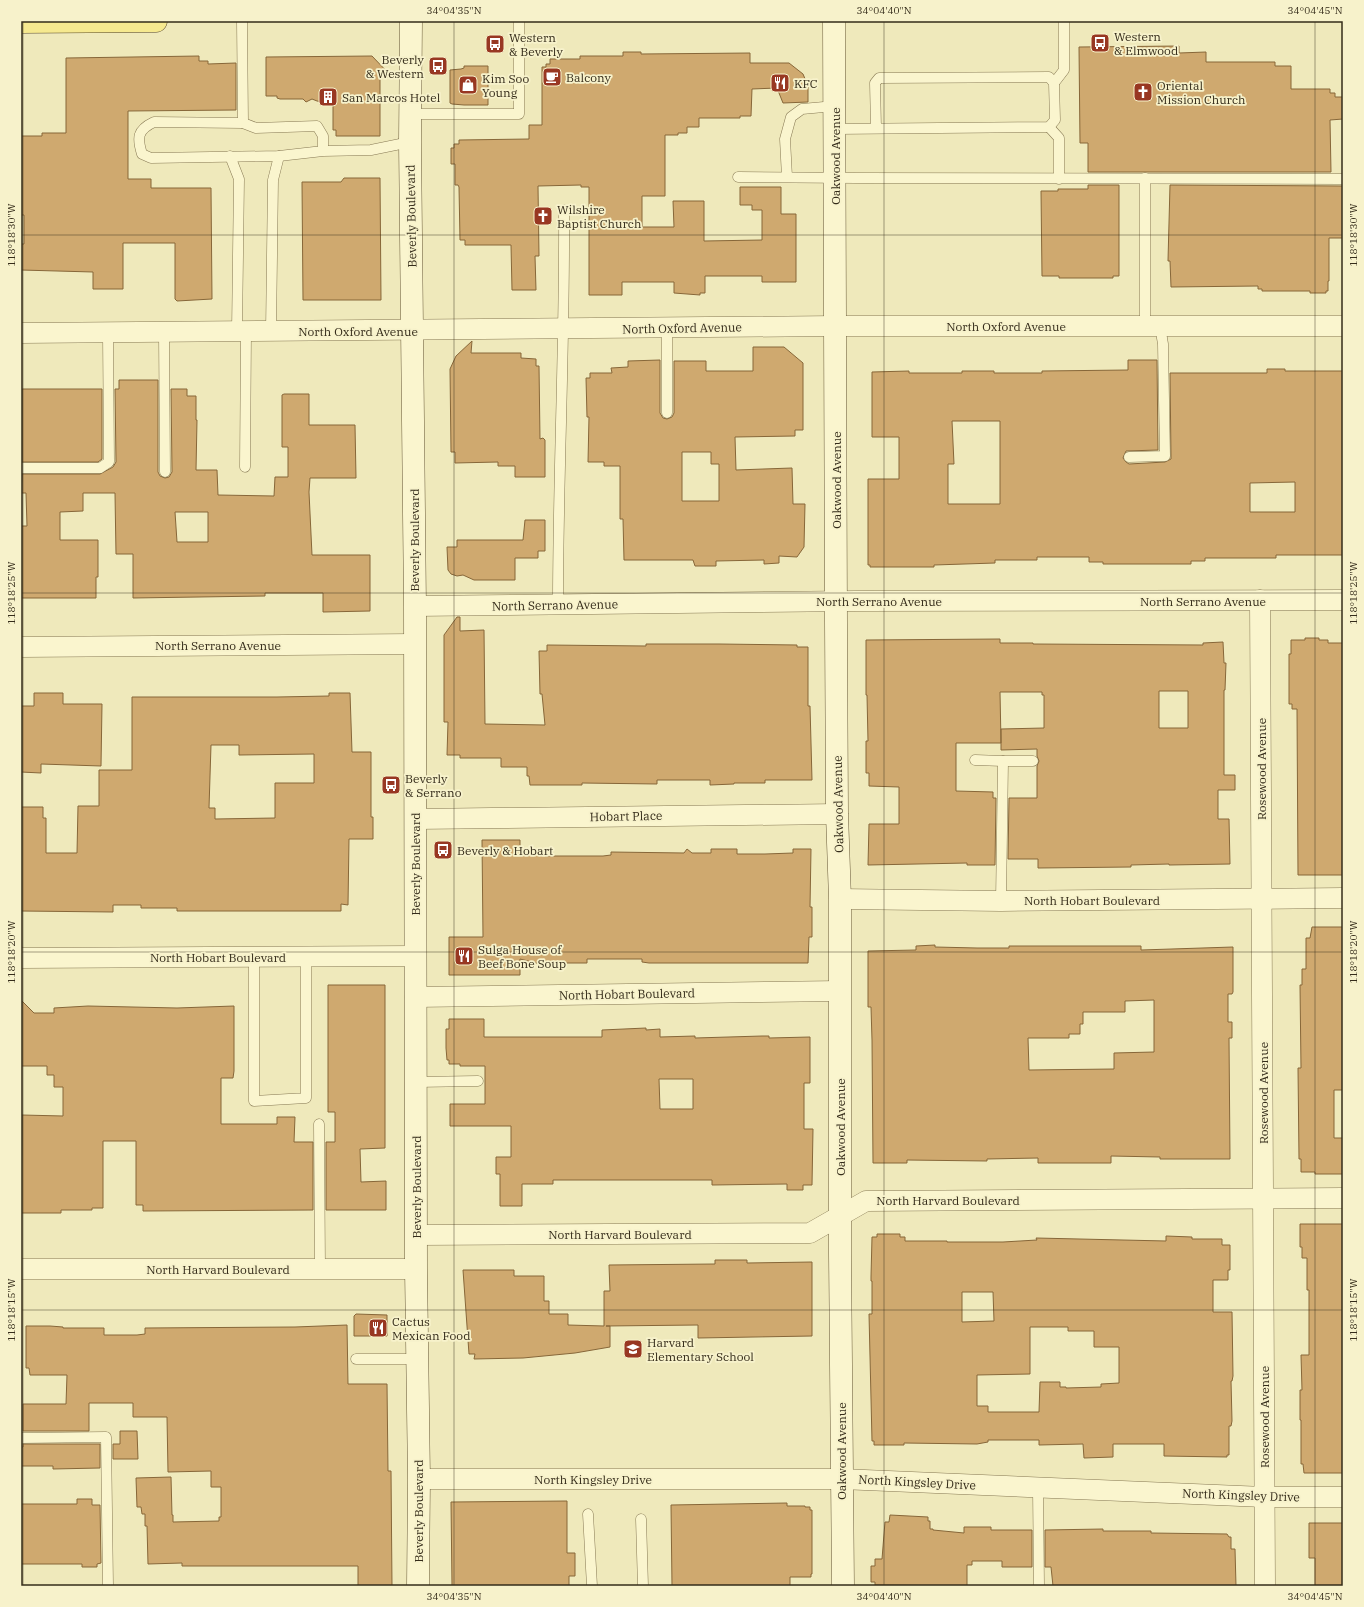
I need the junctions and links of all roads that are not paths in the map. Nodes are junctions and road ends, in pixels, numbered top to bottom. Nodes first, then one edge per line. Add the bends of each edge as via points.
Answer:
1 (156, 21) edge
2 (242, 21) edge
3 (411, 21) edge
4 (519, 21) edge
5 (834, 21) edge
6 (1064, 21) edge
7 (21, 22) edge
8 (1054, 83) junction
9 (835, 106) junction
10 (410, 114) junction
11 (244, 123) junction
12 (1050, 127) junction
13 (876, 128) junction
14 (835, 129) junction
15 (410, 142) junction
16 (322, 151) junction
17 (230, 156) junction
18 (279, 156) junction
19 (738, 177) dead end
20 (787, 177) junction
21 (835, 178) junction
22 (1145, 178) junction
23 (1059, 179) junction
24 (1343, 179) edge
25 (564, 210) dead end
26 (836, 326) junction
27 (1152, 326) junction
28 (1343, 326) edge
29 (667, 328) junction
30 (563, 329) junction
31 (412, 330) junction
32 (241, 331) junction
33 (271, 331) junction
34 (164, 332) junction
35 (21, 333) edge
36 (108, 333) junction
37 (667, 413) dead end
38 (1129, 457) dead end
39 (245, 467) dead end
40 (21, 468) edge
41 (165, 472) dead end
42 (1260, 600) junction
43 (1343, 600) edge
44 (836, 602) junction
45 (558, 605) junction
46 (415, 606) junction
47 (414, 644) junction
48 (21, 647) edge
49 (975, 760) dead end
50 (1003, 761) junction
51 (1033, 761) dead end
52 (837, 814) junction
53 (415, 819) junction
54 (1343, 898) edge
55 (840, 899) junction
56 (1262, 899) junction
57 (1001, 901) junction
58 (415, 956) junction
59 (254, 957) junction
60 (306, 957) junction
61 (21, 958) edge
62 (840, 992) junction
63 (415, 997) junction
64 (478, 1081) dead end
65 (416, 1082) junction
66 (319, 1124) dead end
67 (1263, 1198) junction
68 (1343, 1198) edge
69 (840, 1216) junction
70 (417, 1235) junction
71 (320, 1269) junction
72 (416, 1269) junction
73 (21, 1270) edge
74 (417, 1358) junction
75 (356, 1359) dead end
76 (21, 1438) edge
77 (419, 1479) junction
78 (842, 1479) junction
79 (1038, 1488) junction
80 (1264, 1497) junction
81 (1343, 1497) edge
82 (588, 1514) dead end
83 (641, 1519) dead end
84 (108, 1586) edge
85 (418, 1586) edge
86 (592, 1586) edge
87 (643, 1586) edge
88 (843, 1586) edge
89 (1039, 1586) edge
90 (1265, 1586) edge

1 - 7 main road
2 - 11 lane
3 - 10 main road, Beverly Boulevard
4 - 10 lane via 519,114
5 - 9 main road, Oakwood Avenue
6 - 8 lane via 1064,70
8 - 12 lane via 1055,120
8 - 13 lane via 1050,77 879,78 875,83
9 - 14 main road, Oakwood Avenue
9 - 20 lane via 802,109 791,117 785,139
10 - 15 main road, Beverly Boulevard
11 - 16 lane via 256,128 317,126 323,136
11 - 17 lane via 154,122 143,127 140,133 142,154 151,158
12 - 13 lane
12 - 23 lane via 1059,138
13 - 14 lane
14 - 21 main road, Oakwood Avenue
15 - 16 lane via 371,150
15 - 31 main road, Beverly Boulevard
16 - 18 lane
17 - 18 lane
17 - 32 lane via 238,180
18 - 33 lane via 273,180
19 - 20 lane
20 - 21 lane
21 - 23 lane
21 - 26 main road, Oakwood Avenue
22 - 23 lane
22 - 24 lane
22 - 27 lane
25 - 30 lane
26 - 27 street, North Oxford Avenue
26 - 29 street, North Oxford Avenue
26 - 44 main road, Oakwood Avenue
27 - 28 street, North Oxford Avenue
27 - 38 lane via 1163,344 1165,456
29 - 30 street, North Oxford Avenue
29 - 37 lane
30 - 31 street, North Oxford Avenue
30 - 45 lane
31 - 33 street, North Oxford Avenue
31 - 46 main road, Beverly Boulevard
32 - 33 street, North Oxford Avenue
32 - 34 street, North Oxford Avenue
32 - 39 lane
34 - 36 street, North Oxford Avenue
34 - 41 lane
35 - 36 street, North Oxford Avenue
36 - 40 lane via 109,462 100,468
42 - 43 street, North Serrano Avenue
42 - 44 street, North Serrano Avenue
42 - 56 street, Rosewood Avenue
44 - 45 street, North Serrano Avenue
44 - 52 main road, Oakwood Avenue
45 - 46 street, North Serrano Avenue
46 - 47 main road, Beverly Boulevard
47 - 48 street, North Serrano Avenue
47 - 53 main road, Beverly Boulevard
49 - 50 lane
50 - 51 lane
50 - 57 lane
52 - 53 street, Hobart Place
52 - 55 main road, Oakwood Avenue
53 - 58 main road, Beverly Boulevard
54 - 56 street, North Hobart Boulevard
55 - 57 street, North Hobart Boulevard
55 - 62 main road, Oakwood Avenue
56 - 57 street, North Hobart Boulevard
56 - 67 street, Rosewood Avenue
58 - 60 street, North Hobart Boulevard
58 - 63 main road, Beverly Boulevard
59 - 60 street, North Hobart Boulevard
59 - 60 lane via 254,1101 306,1098
59 - 61 street, North Hobart Boulevard
62 - 63 street, North Hobart Boulevard
62 - 69 main road, Oakwood Avenue
63 - 65 main road, Beverly Boulevard
64 - 65 lane
65 - 70 main road, Beverly Boulevard
66 - 71 lane
67 - 68 street, North Harvard Boulevard
67 - 69 street, North Harvard Boulevard via 866,1201
67 - 80 street, Rosewood Avenue
69 - 70 street, North Harvard Boulevard via 810,1233
69 - 78 main road, Oakwood Avenue
70 - 72 main road, Beverly Boulevard
71 - 72 street, North Harvard Boulevard
71 - 73 street, North Harvard Boulevard
72 - 74 main road, Beverly Boulevard
74 - 75 lane
74 - 77 main road, Beverly Boulevard
76 - 84 lane via 106,1438
77 - 78 street, North Kingsley Drive
77 - 85 main road, Beverly Boulevard
78 - 79 street, North Kingsley Drive
78 - 88 main road, Oakwood Avenue
79 - 80 street, North Kingsley Drive
79 - 89 lane
80 - 81 street, North Kingsley Drive
80 - 90 street, Rosewood Avenue
82 - 86 lane
83 - 87 lane

